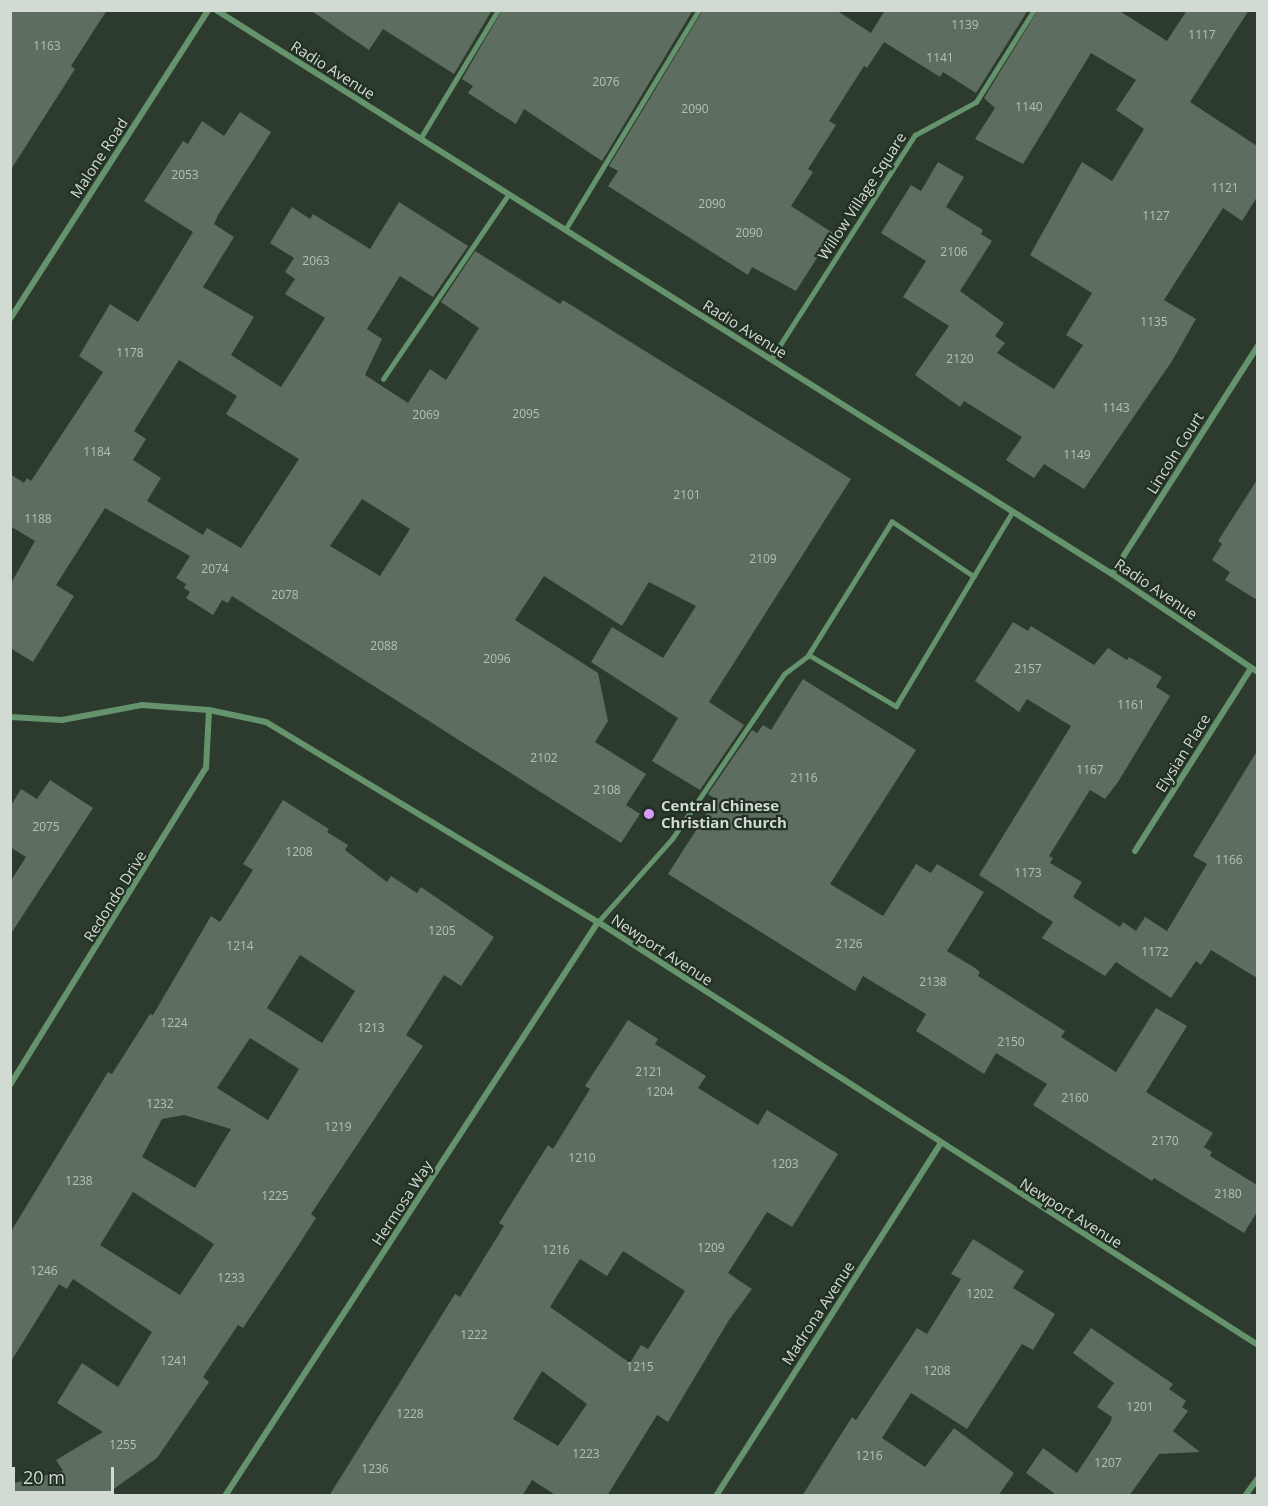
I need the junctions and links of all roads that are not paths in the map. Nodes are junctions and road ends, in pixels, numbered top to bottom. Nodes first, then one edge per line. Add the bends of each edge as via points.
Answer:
1 (208, 10) edge
2 (216, 10) edge
3 (498, 10) edge
4 (699, 10) edge
5 (1034, 10) edge
6 (420, 139) junction
7 (508, 195) junction
8 (565, 230) junction
9 (10, 319) edge
10 (1257, 346) edge
11 (771, 359) junction
12 (383, 379) dead end
13 (1012, 512) junction
14 (1113, 574) junction
15 (974, 577) junction
16 (809, 655) junction
17 (1251, 668) junction
18 (1257, 672) edge
19 (209, 710) junction
20 (10, 717) edge
21 (1135, 851) dead end
22 (598, 922) junction
23 (10, 1085) edge
24 (940, 1144) junction
25 (1257, 1345) edge
26 (1257, 1478) edge
27 (225, 1496) edge
28 (716, 1496) edge
29 (1245, 1496) edge

1 - 9 street, Malone Road
2 - 6 street, Radio Avenue
3 - 6 lane
4 - 8 lane
5 - 11 lane, Willow Village Square via 976,102 915,135
6 - 7 street, Radio Avenue
7 - 8 street, Radio Avenue
7 - 12 lane
8 - 11 street, Radio Avenue
10 - 14 street, Lincoln Court
11 - 13 street, Radio Avenue
13 - 14 street, Radio Avenue
13 - 15 lane
14 - 17 street, Radio Avenue
15 - 16 lane via 896,705
15 - 16 lane via 892,522
16 - 22 lane via 784,674 672,839
17 - 18 street, Radio Avenue
17 - 21 street, Elysian Place
19 - 20 street, Newport Avenue via 141,705 62,720
19 - 22 street, Newport Avenue via 266,722
19 - 23 street, Redondo Drive via 206,768
22 - 24 street, Newport Avenue
22 - 27 street, Hermosa Way
24 - 25 street, Newport Avenue
24 - 28 street, Madrona Avenue
26 - 29 street

